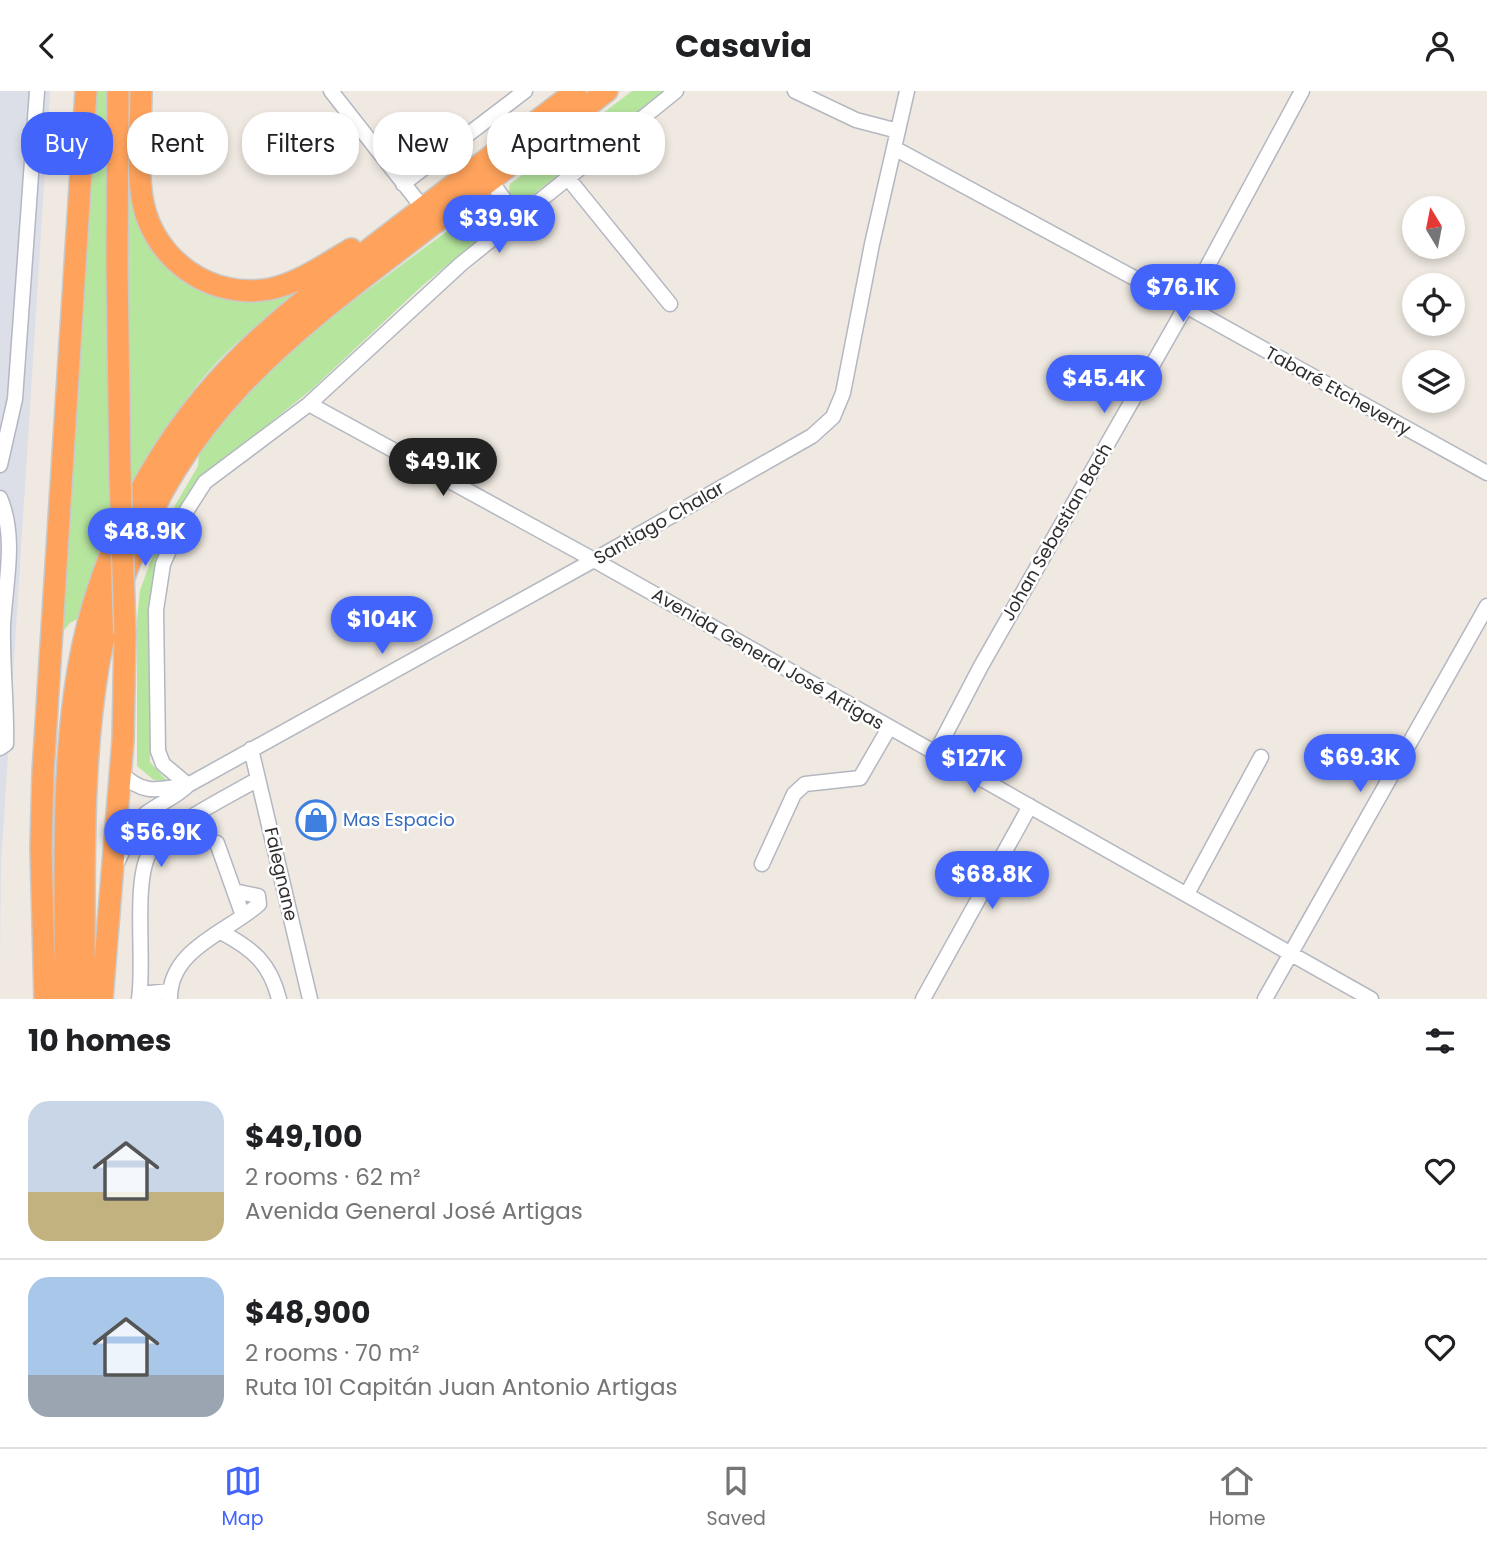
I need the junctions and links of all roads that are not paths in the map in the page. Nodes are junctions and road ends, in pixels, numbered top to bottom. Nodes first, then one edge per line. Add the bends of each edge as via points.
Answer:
1 (37, 91) edge
2 (86, 91) edge
3 (118, 91) edge
4 (141, 91) edge
5 (331, 91) edge
6 (525, 91) edge
7 (576, 91) edge
8 (607, 91) edge
9 (676, 91) edge
10 (795, 91) edge
11 (907, 91) edge
12 (1303, 91) edge
13 (898, 131) junction
14 (894, 148) junction
15 (568, 177) junction
16 (490, 180) junction
17 (403, 184) junction
18 (419, 211) junction
19 (517, 217) junction
20 (670, 304) dead end
21 (1186, 306) junction
22 (309, 404) junction
23 (0, 465) edge
24 (1487, 473) edge
25 (0, 498) edge
26 (594, 560) junction
27 (1487, 606) edge
28 (889, 728) junction
29 (0, 748) edge
30 (251, 749) junction
31 (935, 754) junction
32 (1261, 757) dead end
33 (121, 773) junction
34 (258, 779) junction
35 (188, 785) junction
36 (1030, 806) junction
37 (217, 843) dead end
38 (762, 865) dead end
39 (112, 874) junction
40 (234, 891) junction
41 (1187, 894) junction
42 (243, 916) junction
43 (221, 932) junction
44 (1290, 954) junction
45 (170, 995) edge
46 (140, 996) edge
47 (45, 999) edge
48 (65, 999) edge
49 (84, 999) edge
50 (102, 999) edge
51 (279, 999) edge
52 (310, 999) edge
53 (923, 999) edge
54 (1265, 999) edge
55 (1371, 999) edge

1 - 23 street via 15,399
2 - 47 highway via 43,772
3 - 33 highway, bridge via 125,633
4 - 18 highway via 140,179 148,220 162,247 201,280 237,290 271,289 322,266 397,216
5 - 17 street
6 - 17 street
7 - 18 highway
8 - 16 highway
9 - 15 street
10 - 13 street via 856,120
11 - 13 street, Santiago Chalar
12 - 21 street, Johan Sebastian Bach
13 - 14 street, Santiago Chalar
14 - 21 street, Tabaré Etcheverry
14 - 26 street, Santiago Chalar via 843,393 833,417 812,436
15 - 19 street
15 - 20 street
16 - 19 street
16 - 49 highway via 310,319 258,366 211,417 147,520 109,619 98,666 89,741
17 - 18 street
18 - 48 highway via 303,301 234,363 175,434 123,526 89,619 75,690 67,796
19 - 22 street
21 - 24 street, Tabaré Etcheverry
21 - 31 street, Johan Sebastian Bach
22 - 26 street, Avenida General José Artigas
22 - 35 street via 205,482 163,564 156,610 158,751 163,764
25 - 29 street via 9,538 3,627 6,744
26 - 28 street, Avenida General José Artigas
26 - 30 street, Santiago Chalar
27 - 44 street
28 - 31 street, Avenida General José Artigas
28 - 38 street via 860,778 805,784 794,794
30 - 34 street, Falegnane
30 - 35 street, Santiago Chalar
31 - 36 street, Avenida General José Artigas
32 - 41 street
33 - 35 street, Santiago Chalar via 144,789
33 - 39 highway
34 - 46 street via 151,848 141,891
34 - 52 street, Falegnane
35 - 39 street, Santiago Chalar via 132,827
36 - 41 street, Avenida General José Artigas
36 - 53 street
37 - 40 street
39 - 50 highway
40 - 42 street
40 - 42 street via 258,896 259,904
41 - 44 street, Avenida General José Artigas
42 - 43 street
43 - 45 street via 181,961 172,977
43 - 51 street via 264,962
44 - 54 street
44 - 55 street, Avenida General José Artigas
45 - 46 street

